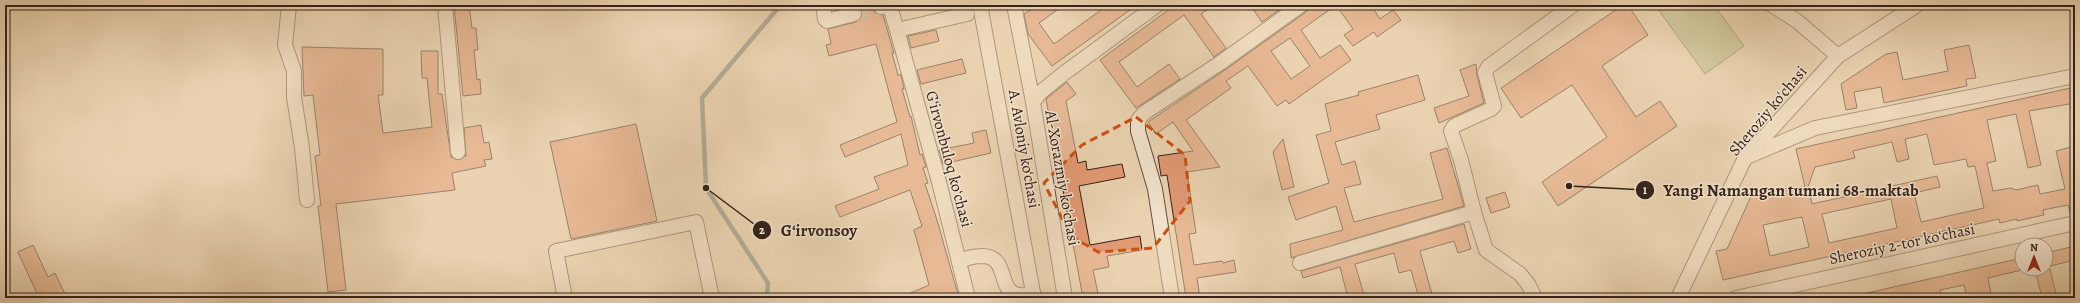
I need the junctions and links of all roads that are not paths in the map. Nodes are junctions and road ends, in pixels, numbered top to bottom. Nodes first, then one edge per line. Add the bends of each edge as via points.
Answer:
1 (289, 5) edge
2 (445, 5) edge
3 (823, 5) edge
4 (980, 5) edge
5 (1014, 5) edge
6 (1157, 5) edge
7 (1301, 5) edge
8 (1573, 5) edge
9 (1772, 5) edge
10 (1917, 5) edge
11 (881, 7) dead end
12 (854, 14) tunnel mouth
13 (967, 14) dead end
14 (897, 30) junction
15 (1838, 56) junction
16 (2075, 76) edge
17 (1033, 102) junction
18 (458, 152) dead end
19 (1745, 158) junction
20 (307, 200) dead end
21 (1474, 212) junction
22 (2075, 224) edge
23 (959, 262) junction
24 (1300, 263) dead end
25 (1033, 296) edge
26 (564, 298) edge
27 (712, 298) edge
28 (968, 298) edge
29 (1065, 298) edge
30 (1172, 298) edge
31 (1535, 298) edge
32 (1678, 298) edge
33 (1736, 298) edge

1 - 20 street via 285,45 294,71 294,97
2 - 18 street
3 - 12 street via 827,21
4 - 25 street, A. Avloniy ko‘chasi
5 - 17 street
6 - 17 street, Al-Xorazmiy koʻchasi via 1063,74
7 - 30 street via 1144,113 1138,120 1138,131 1155,189
8 - 21 street via 1488,67 1485,73 1494,106 1454,126 1451,131
9 - 15 street via 1797,21
10 - 15 street, Sheroziy ko'chasi
11 - 14 street, Gʻirvonbuloq koʻchasi via 886,5 891,10
13 - 14 street
14 - 23 street, Gʻirvonbuloq koʻchasi
15 - 19 street, Sheroziy ko'chasi
16 - 19 street via 1815,128
17 - 29 street, Al-Xorazmiy koʻchasi
19 - 32 street, Sheroziy ko'chasi
21 - 24 street
21 - 31 street via 1486,250 1520,274
22 - 33 street, Sheroziy 2-tor koʻchasi
23 - 25 street via 966,258 989,256 1000,268 1010,290 1015,294
23 - 28 street, Gʻirvonbuloq koʻchasi
26 - 27 street via 556,251 696,222

